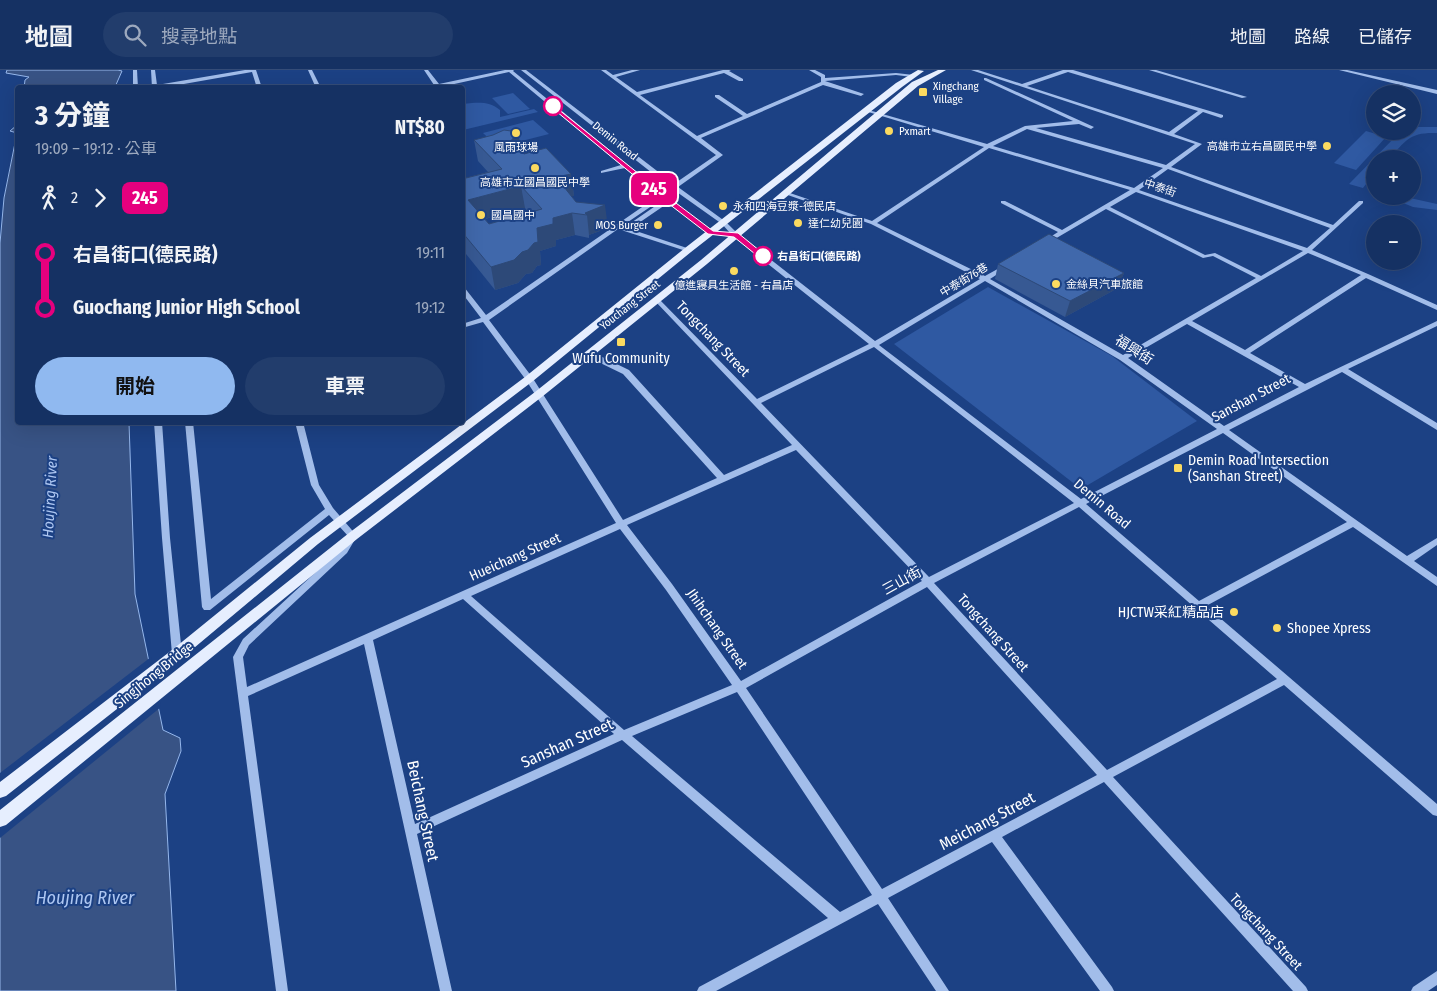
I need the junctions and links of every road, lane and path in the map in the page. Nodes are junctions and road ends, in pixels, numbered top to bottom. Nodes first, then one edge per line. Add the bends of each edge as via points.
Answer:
1 (135, 70) edge
2 (153, 70) edge
3 (212, 70) edge
4 (254, 70) edge
5 (310, 70) edge
6 (426, 70) edge
7 (510, 70) edge
8 (523, 70) edge
9 (604, 70) edge
10 (638, 70) edge
11 (697, 70) edge
12 (727, 70) edge
13 (812, 70) edge
14 (830, 70) edge
15 (924, 70) edge
16 (943, 70) edge
17 (1068, 70) edge
18 (1151, 70) edge
19 (1341, 70) edge
20 (976, 71) edge
21 (817, 73) junction
22 (706, 76) junction
23 (912, 76) junction
24 (213, 77) junction
25 (612, 77) junction
26 (205, 78) junction
27 (741, 80) dead end
28 (823, 81) junction
29 (136, 85) edge
30 (155, 85) edge
31 (166, 85) edge
32 (206, 85) edge
33 (259, 85) edge
34 (318, 85) edge
35 (437, 85) joint
36 (1022, 86) junction
37 (1437, 92) edge
38 (636, 94) junction
39 (860, 94) dead end
40 (717, 96) dead end
41 (1244, 97) dead end
42 (867, 110) junction
43 (1202, 110) junction
44 (881, 114) junction
45 (746, 116) junction
46 (1221, 116) dead end
47 (1080, 122) junction
48 (1091, 126) dead end
49 (1027, 127) junction
50 (1170, 134) junction
51 (697, 138) junction
52 (988, 146) junction
53 (626, 166) junction
54 (1167, 167) junction
55 (603, 172) dead end
56 (674, 188) junction
57 (1135, 190) junction
58 (785, 193) junction
59 (665, 198) junction
60 (1003, 202) dead end
61 (1361, 202) dead end
62 (1106, 207) junction
63 (724, 223) junction
64 (873, 223) junction
65 (618, 226) junction
66 (1334, 226) junction
67 (626, 229) junction
68 (711, 232) junction
69 (1062, 232) junction
70 (736, 235) junction
71 (1037, 248) edge
72 (688, 250) junction
73 (1308, 251) junction
74 (1011, 263) edge
75 (1366, 275) junction
76 (1260, 278) junction
77 (986, 279) junction
78 (465, 292) edge
79 (657, 300) junction
80 (1437, 308) edge
81 (486, 319) junction
82 (1187, 321) junction
83 (1437, 323) edge
84 (465, 325) edge
85 (875, 344) junction
86 (1246, 353) junction
87 (589, 354) junction
88 (1123, 358) junction
89 (1343, 369) junction
90 (529, 378) junction
91 (1305, 387) junction
92 (539, 394) junction
93 (755, 403) junction
94 (158, 425) edge
95 (189, 425) edge
96 (299, 425) edge
97 (1437, 427) edge
98 (1224, 430) junction
99 (797, 446) junction
100 (722, 479) junction
101 (1081, 504) junction
102 (330, 510) junction
103 (340, 523) junction
104 (1353, 523) junction
105 (622, 525) junction
106 (353, 536) junction
107 (1437, 541) edge
108 (314, 542) joint
109 (329, 555) joint
110 (1407, 561) junction
111 (928, 582) junction
112 (1437, 582) edge
113 (464, 595) junction
114 (1199, 606) junction
115 (368, 638) junction
116 (177, 654) junction
117 (1285, 680) junction
118 (739, 687) junction
119 (244, 693) junction
120 (623, 735) junction
121 (1105, 776) junction
122 (0, 790) edge
123 (1437, 811) edge
124 (0, 820) edge
125 (411, 831) junction
126 (994, 836) junction
127 (879, 897) junction
128 (838, 918) junction
129 (1437, 977) edge
130 (282, 991) edge
131 (446, 991) edge
132 (703, 991) edge
133 (943, 991) edge
134 (1108, 991) edge
135 (1302, 991) edge
136 (1417, 991) edge

1 - 29 street
2 - 30 street
3 - 24 street
4 - 24 street
4 - 33 street
5 - 34 street
6 - 35 street
7 - 35 street
7 - 53 street, Demin Road
8 - 56 street, Demin Road
9 - 25 street
10 - 25 street
11 - 22 street
12 - 22 street
12 - 27 street
13 - 21 street
14 - 21 street
15 - 23 main road, Youchang Street
16 - 44 main road, Youchang Street via 915,84
17 - 36 street
17 - 43 street
18 - 41 street
19 - 37 street
20 - 36 street
20 - 47 street via 987,80
21 - 28 street via 823,76
22 - 38 street
23 - 28 street via 896,74
23 - 42 main road, Youchang Street
24 - 26 street
25 - 38 street
26 - 31 street
26 - 32 street
28 - 39 street
28 - 45 street
36 - 50 street
38 - 51 street
40 - 45 street
42 - 44 street, 中泰街
42 - 63 main road, Youchang Street
43 - 46 street
43 - 50 street
44 - 52 street, 中泰街
44 - 58 main road, Youchang Street
45 - 51 street
47 - 48 street
47 - 49 street
49 - 52 street
49 - 54 street
50 - 54 street via 1199,144
51 - 56 street via 720,154
52 - 57 street, 中泰街
52 - 64 street
53 - 55 street
53 - 59 street, Demin Road
54 - 57 street
54 - 66 street
56 - 59 street
56 - 63 street, Demin Road
57 - 62 street
57 - 73 street, 中泰街
58 - 64 street, 福興街
58 - 70 main road, Youchang Street
59 - 65 street
59 - 67 street
59 - 68 street, Demin Road
60 - 69 street
61 - 66 street
62 - 69 street
62 - 76 street via 1204,257 1213,254
63 - 68 main road, Youchang Street
63 - 70 street, Demin Road
64 - 77 street, 福興街
65 - 67 street
65 - 81 street
66 - 73 street
67 - 72 street
68 - 70 street, Demin Road
68 - 72 main road, Youchang Street
69 - 71 street
70 - 79 main road, Youchang Street
70 - 85 street, Demin Road
72 - 90 main road, Youchang Street
73 - 75 street, 中泰街
73 - 76 street
74 - 77 street, 中泰街76巷
75 - 80 street, 中泰街
75 - 86 street
76 - 82 street
77 - 85 street, 中泰街76巷
77 - 88 street, 福興街
78 - 81 street, Jhihchang Street
79 - 87 main road, Youchang Street
79 - 93 street, Tongchang Street
81 - 84 street
81 - 90 street, Jhihchang Street
82 - 86 street
82 - 88 street
83 - 89 street, Sanshan Street
85 - 93 street, 中泰街76巷
85 - 101 street, Demin Road
86 - 91 street
87 - 92 main road, Youchang Street
87 - 100 street via 626,372
88 - 98 street, 福興街
89 - 91 street, Sanshan Street
89 - 97 street
90 - 92 street, Jhihchang Street
90 - 103 main road, Youchang Street
91 - 98 street, Sanshan Street
92 - 105 street, Jhihchang Street
92 - 106 main road, Youchang Street
93 - 99 street, Tongchang Street
94 - 116 street
95 - 102 street via 207,607
96 - 102 street via 315,485
98 - 101 street, Sanshan Street
98 - 104 street, 福興街
99 - 100 street, Hueichang Street
99 - 111 street, Tongchang Street
100 - 105 street, Hueichang Street
101 - 111 street, 三山街
101 - 114 street, Demin Road
102 - 103 street
103 - 106 street
103 - 108 main road, Youchang Street
104 - 110 street, 福興街
104 - 114 street
105 - 113 street, Hueichang Street
105 - 118 street, Jhihchang Street
106 - 109 main road, Youchang Street
106 - 119 street via 344,551 246,642 238,657
107 - 110 street
108 - 116 main road, Singjhong Bridge
109 - 124 main road, Singjhong Bridge
110 - 112 street, 福興街
111 - 118 street, 三山街
111 - 121 street, Tongchang Street
113 - 115 street, Hueichang Street
113 - 120 street
114 - 117 street, Demin Road
115 - 119 street, Hueichang Street
115 - 125 street, Beichang Street
116 - 122 main road, Singjhong Bridge
117 - 121 street, Meichang Street
117 - 123 street, Demin Road
118 - 120 street, Sanshan Street
118 - 127 street, Jhihchang Street
119 - 130 street
120 - 125 street, Sanshan Street
120 - 128 street
121 - 126 street, Meichang Street
121 - 135 street, Tongchang Street
125 - 131 street, Beichang Street
126 - 127 street, Meichang Street
126 - 134 street
127 - 128 street, Meichang Street
127 - 133 street, Jhihchang Street
128 - 132 street, Meichang Street
129 - 136 street

